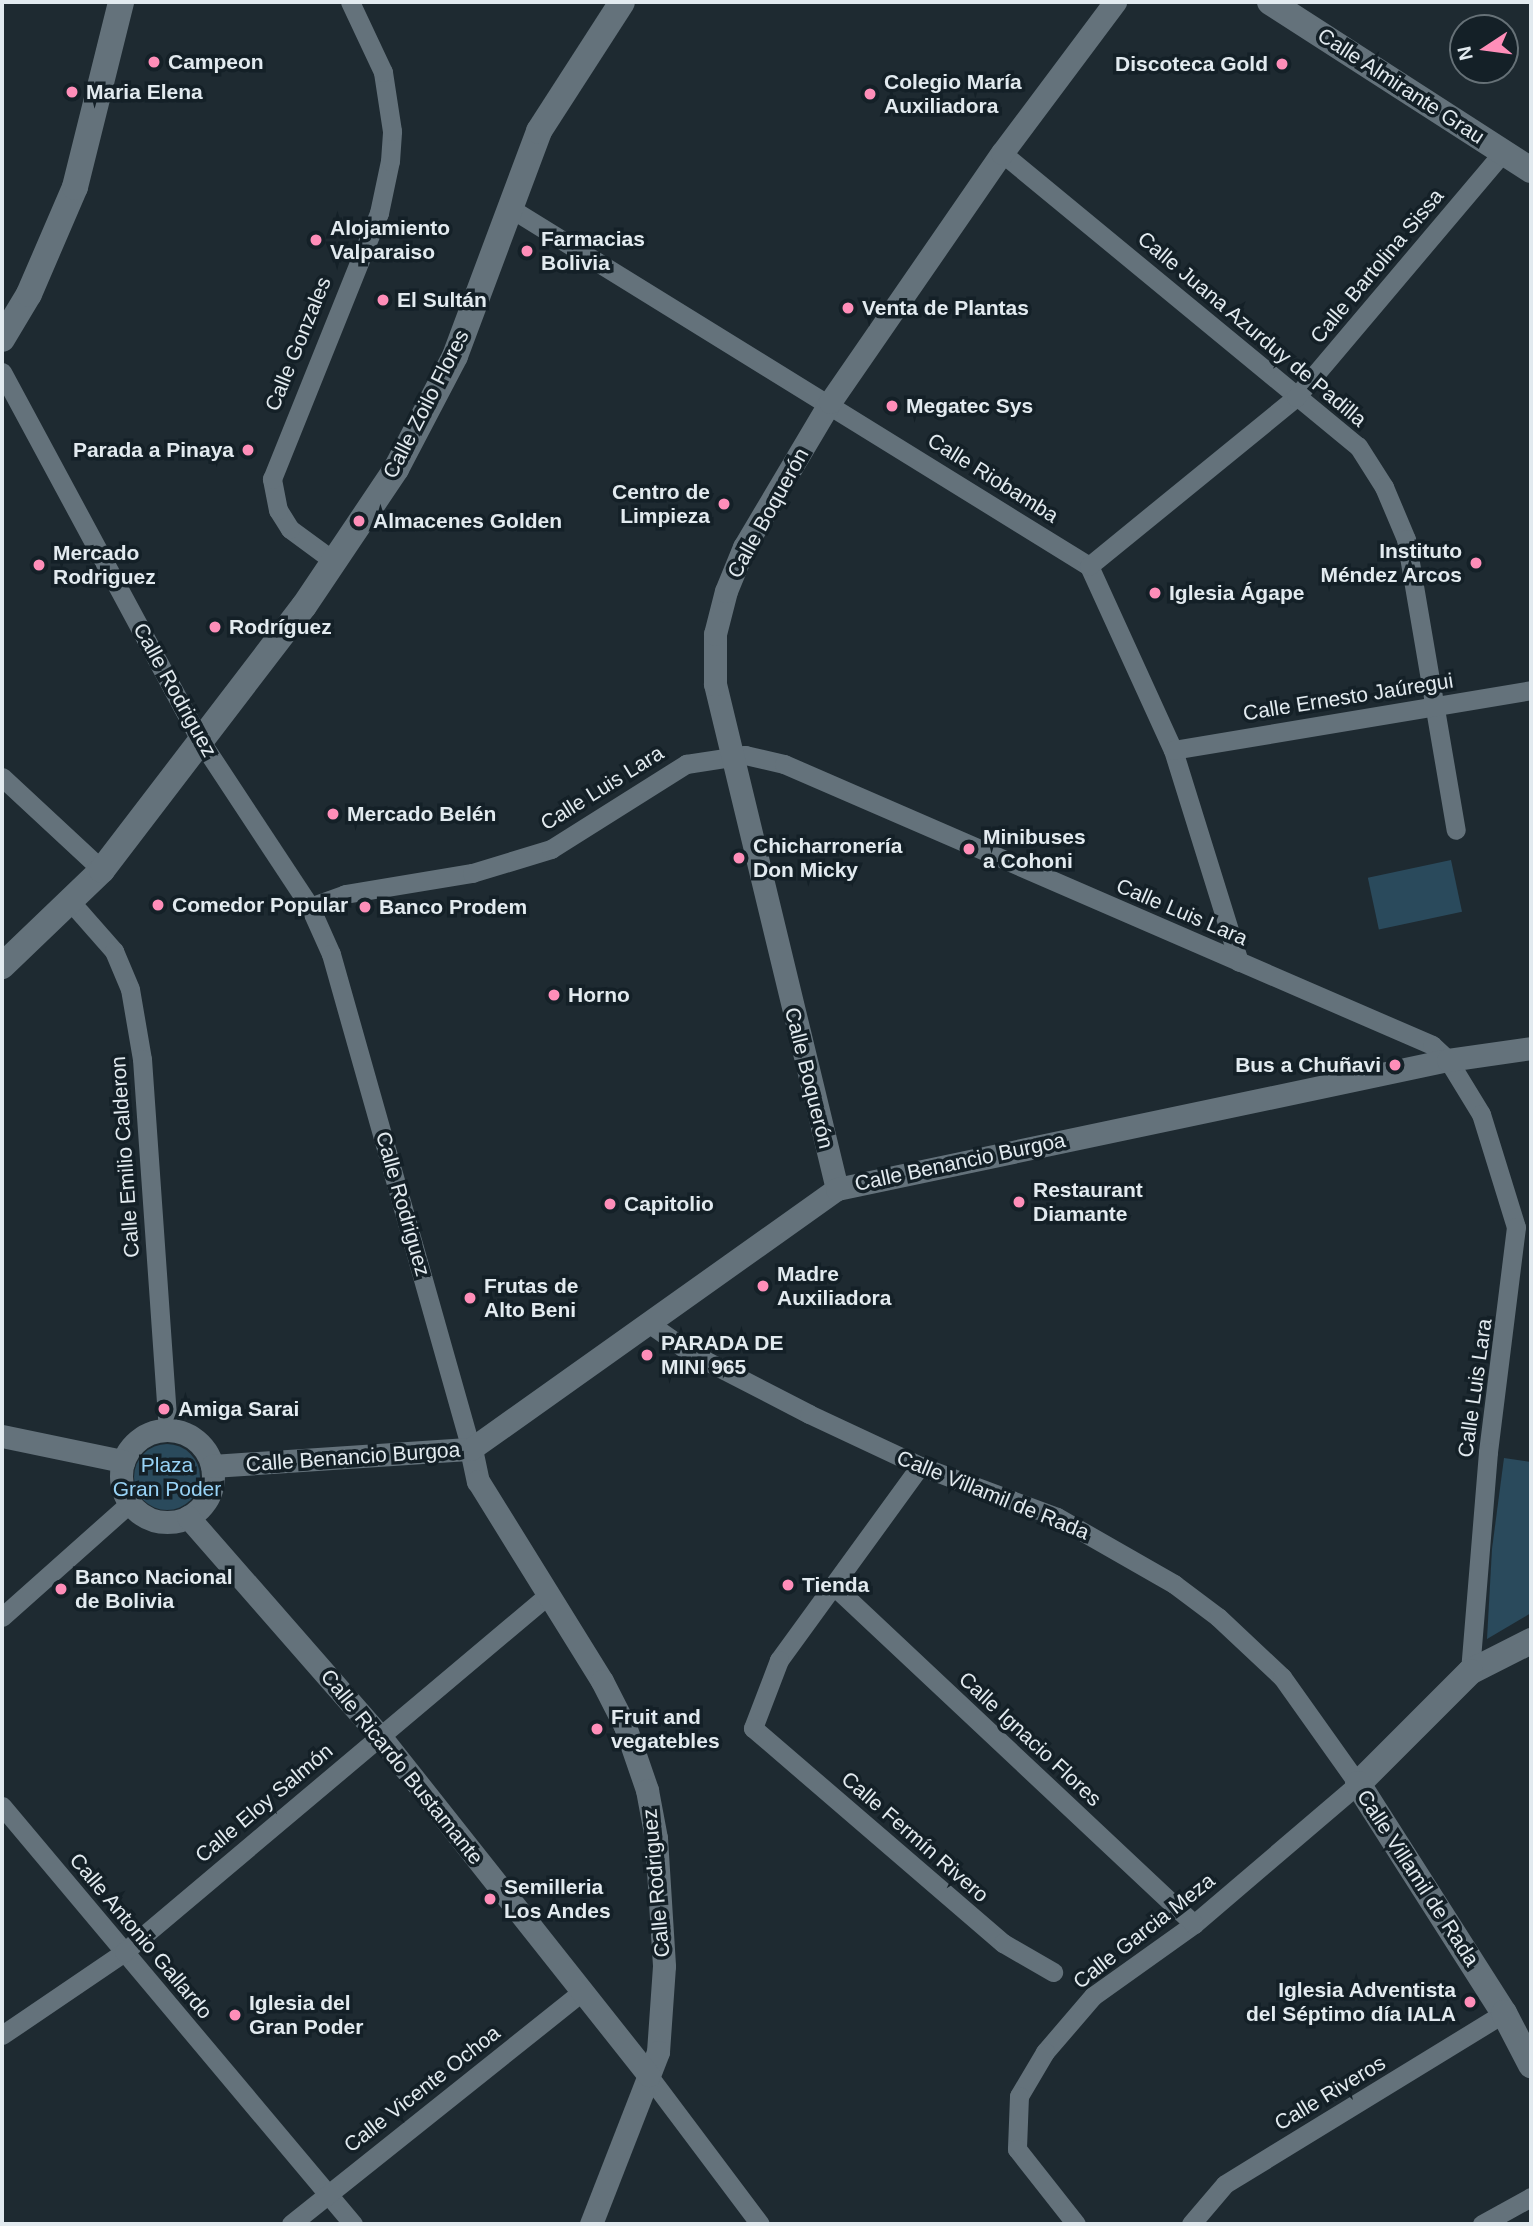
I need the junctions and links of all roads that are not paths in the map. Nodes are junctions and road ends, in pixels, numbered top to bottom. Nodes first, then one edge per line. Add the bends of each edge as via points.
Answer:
1 (121, 2) edge
2 (350, 2) edge
3 (622, 2) edge
4 (1115, 2) edge
5 (1270, 2) edge
6 (1503, 152) junction
7 (1002, 153) junction
8 (1531, 170) edge
9 (510, 208) junction
10 (2, 339) edge
11 (2, 372) edge
12 (1296, 397) junction
13 (830, 402) junction
14 (335, 562) junction
15 (1089, 566) junction
16 (1531, 690) edge
17 (1435, 706) junction
18 (200, 740) junction
19 (1173, 750) junction
20 (731, 754) junction
21 (2, 777) edge
22 (1456, 830) dead end
23 (102, 870) junction
24 (70, 901) junction
25 (310, 907) junction
26 (1239, 962) junction
27 (2, 966) edge
28 (1531, 1048) edge
29 (1448, 1060) junction
30 (837, 1189) junction
31 (648, 1322) junction
32 (168, 1430) junction
33 (2, 1436) edge
34 (471, 1449) junction
35 (123, 1461) junction
36 (212, 1466) junction
37 (920, 1466) junction
38 (130, 1503) junction
39 (188, 1517) junction
40 (834, 1586) junction
41 (548, 1595) junction
42 (2, 1617) edge
43 (1531, 1642) edge
44 (1470, 1672) junction
45 (379, 1735) junction
46 (1359, 1784) junction
47 (2, 1806) edge
48 (1194, 1924) junction
49 (124, 1952) junction
50 (1053, 1972) dead end
51 (583, 1991) junction
52 (1504, 2013) junction
53 (2, 2035) edge
54 (1531, 2065) edge
55 (648, 2075) junction
56 (329, 2193) junction
57 (1531, 2197) edge
58 (291, 2224) edge
59 (354, 2224) edge
60 (591, 2224) edge
61 (760, 2224) edge
62 (1076, 2224) edge
63 (1191, 2224) edge
64 (1482, 2224) edge

1 - 10 main road via 75,187 29,294
2 - 14 street, Calle Gonzales via 383,72 392,131 390,161 379,213 282,443 272,478 278,510 290,528
3 - 9 main road, Calle Zoilo Flores via 539,131
4 - 7 street, Calle Boquerón
5 - 6 main road, Calle Almirante Grau
6 - 8 main road, Calle Almirante Grau
6 - 12 street, Calle Bartolina Sissa
7 - 12 street, Calle Juana Azurduy de Padilla
7 - 13 street, Calle Boquerón
9 - 13 street, Calle Riobamba
9 - 14 main road, Calle Zoilo Flores via 455,356 396,469
11 - 18 street, Calle Rodriguez
12 - 15 street, Calle Bartolina Sissa
12 - 17 street, Calle Juana Azurduy de Padilla via 1358,446 1384,487 1406,539
13 - 15 street, Calle Riobamba
13 - 20 street, Calle Boquerón via 744,547 726,591 715,634 715,684
14 - 18 main road, Calle Zoilo Flores
15 - 19 street
16 - 17 street, Calle Ernesto Jaúregui
17 - 19 street, Calle Ernesto Jaúregui
17 - 22 street, Calle Juana Azurduy de Padilla
18 - 23 main road, Calle Zoilo Flores
18 - 25 street, Calle Rodriguez
19 - 26 street
20 - 25 street, Calle Luis Lara via 686,764 657,778 551,849 472,873 345,894
20 - 26 street, Calle Luis Lara via 784,764
20 - 30 street, Calle Boquerón
21 - 23 street
23 - 24 main road, Calle Zoilo Flores
24 - 27 main road, Calle Zoilo Flores
24 - 32 street, Calle Emilio Calderon via 114,951 130,989 142,1059
25 - 34 street, Calle Rodriguez via 331,954
26 - 29 street, Calle Luis Lara via 1432,1045
28 - 29 street, Calle Benancio Burgoa
29 - 30 street, Calle Benancio Burgoa
29 - 44 street, Calle Luis Lara via 1481,1114 1509,1196 1516,1236 1488,1452
30 - 31 street, Calle Benancio Burgoa
31 - 34 street, Calle Benancio Burgoa
31 - 37 street, Calle Villamil de Rada via 691,1353
32 - 35 street via 140,1438
32 - 36 street via 196,1440
33 - 35 street
34 - 36 street, Calle Benancio Burgoa
34 - 41 street, Calle Rodriguez via 478,1481
35 - 38 street via 121,1475
36 - 39 street via 209,1496
37 - 40 street
37 - 46 street, Calle Villamil de Rada via 1057,1517 1113,1545 1185,1592 1282,1677
38 - 39 street via 150,1519
38 - 42 street
39 - 45 street, Calle Ricardo Bustamante
40 - 48 street, Calle Ignacio Flores
40 - 50 street, Calle Fermín Rivero via 779,1660 753,1728 1003,1943
41 - 45 street, Calle Eloy Salmón
41 - 55 street, Calle Rodriguez via 603,1681 625,1726 647,1790 659,1865 664,1966 662,2027
43 - 44 main road
44 - 46 main road
45 - 49 street, Calle Eloy Salmón
45 - 51 street, Calle Ricardo Bustamante
46 - 48 street, Calle Garcia Meza
46 - 52 main road, Calle Villamil de Rada
47 - 49 street, Calle Antonio Gallardo
48 - 62 street, Calle Garcia Meza via 1093,1996 1067,2023 1019,2096 1017,2149
49 - 53 street, Calle Eloy Salmón
49 - 56 street, Calle Antonio Gallardo
51 - 55 street, Calle Ricardo Bustamante
51 - 56 street, Calle Vicente Ochoa
52 - 54 main road, Calle Villamil de Rada
52 - 63 street, Calle Riveros via 1225,2184
55 - 60 street, Calle Rodriguez
55 - 61 street, Calle Ricardo Bustamante
56 - 58 street, Calle Vicente Ochoa
56 - 59 street, Calle Antonio Gallardo
57 - 64 street

